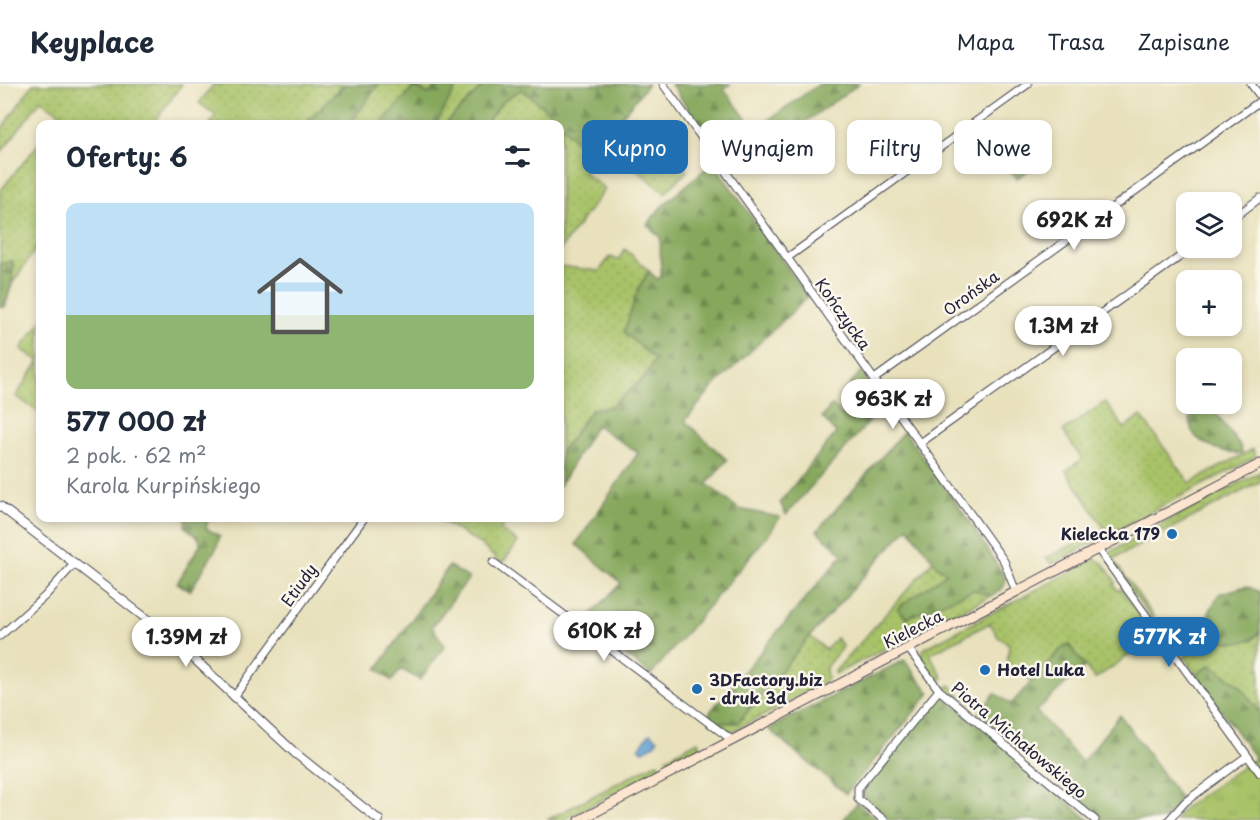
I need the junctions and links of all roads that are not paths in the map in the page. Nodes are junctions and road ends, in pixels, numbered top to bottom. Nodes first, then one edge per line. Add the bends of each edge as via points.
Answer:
1 (663, 84) edge
2 (1028, 84) edge
3 (1251, 84) edge
4 (1260, 96) edge
5 (1260, 101) edge
6 (1260, 198) edge
7 (1242, 212) edge
8 (787, 258) junction
9 (1178, 258) edge
10 (873, 380) junction
11 (918, 444) junction
12 (1260, 464) edge
13 (0, 506) edge
14 (361, 522) edge
15 (1098, 549) junction
16 (493, 562) dead end
17 (75, 563) junction
18 (1017, 592) junction
19 (0, 636) edge
20 (908, 648) junction
21 (939, 690) junction
22 (234, 697) junction
23 (732, 740) junction
24 (1247, 756) junction
25 (1260, 773) edge
26 (379, 820) edge
27 (580, 820) edge
28 (884, 820) edge
29 (1095, 820) edge
30 (1169, 820) edge

1 - 8 street, Kończycka
2 - 8 street
3 - 4 street
5 - 10 street, Orońska
6 - 7 street
8 - 10 street, Kończycka
9 - 11 street
10 - 11 street, Kończycka
11 - 18 street, Kończycka via 1004,561
12 - 15 main road, Kielecka
13 - 17 street
14 - 22 street, Etiudy
15 - 18 main road, Kielecka
15 - 24 street
16 - 23 street
17 - 19 street
17 - 22 street via 174,640
18 - 20 main road, Kielecka
20 - 21 street, Piotra Michałowskiego
20 - 23 main road, Kielecka
21 - 28 street via 858,788 858,799
21 - 29 street, Piotra Michałowskiego
22 - 26 street via 295,753
23 - 27 main road, Kielecka
24 - 25 street
24 - 30 street via 1185,802

